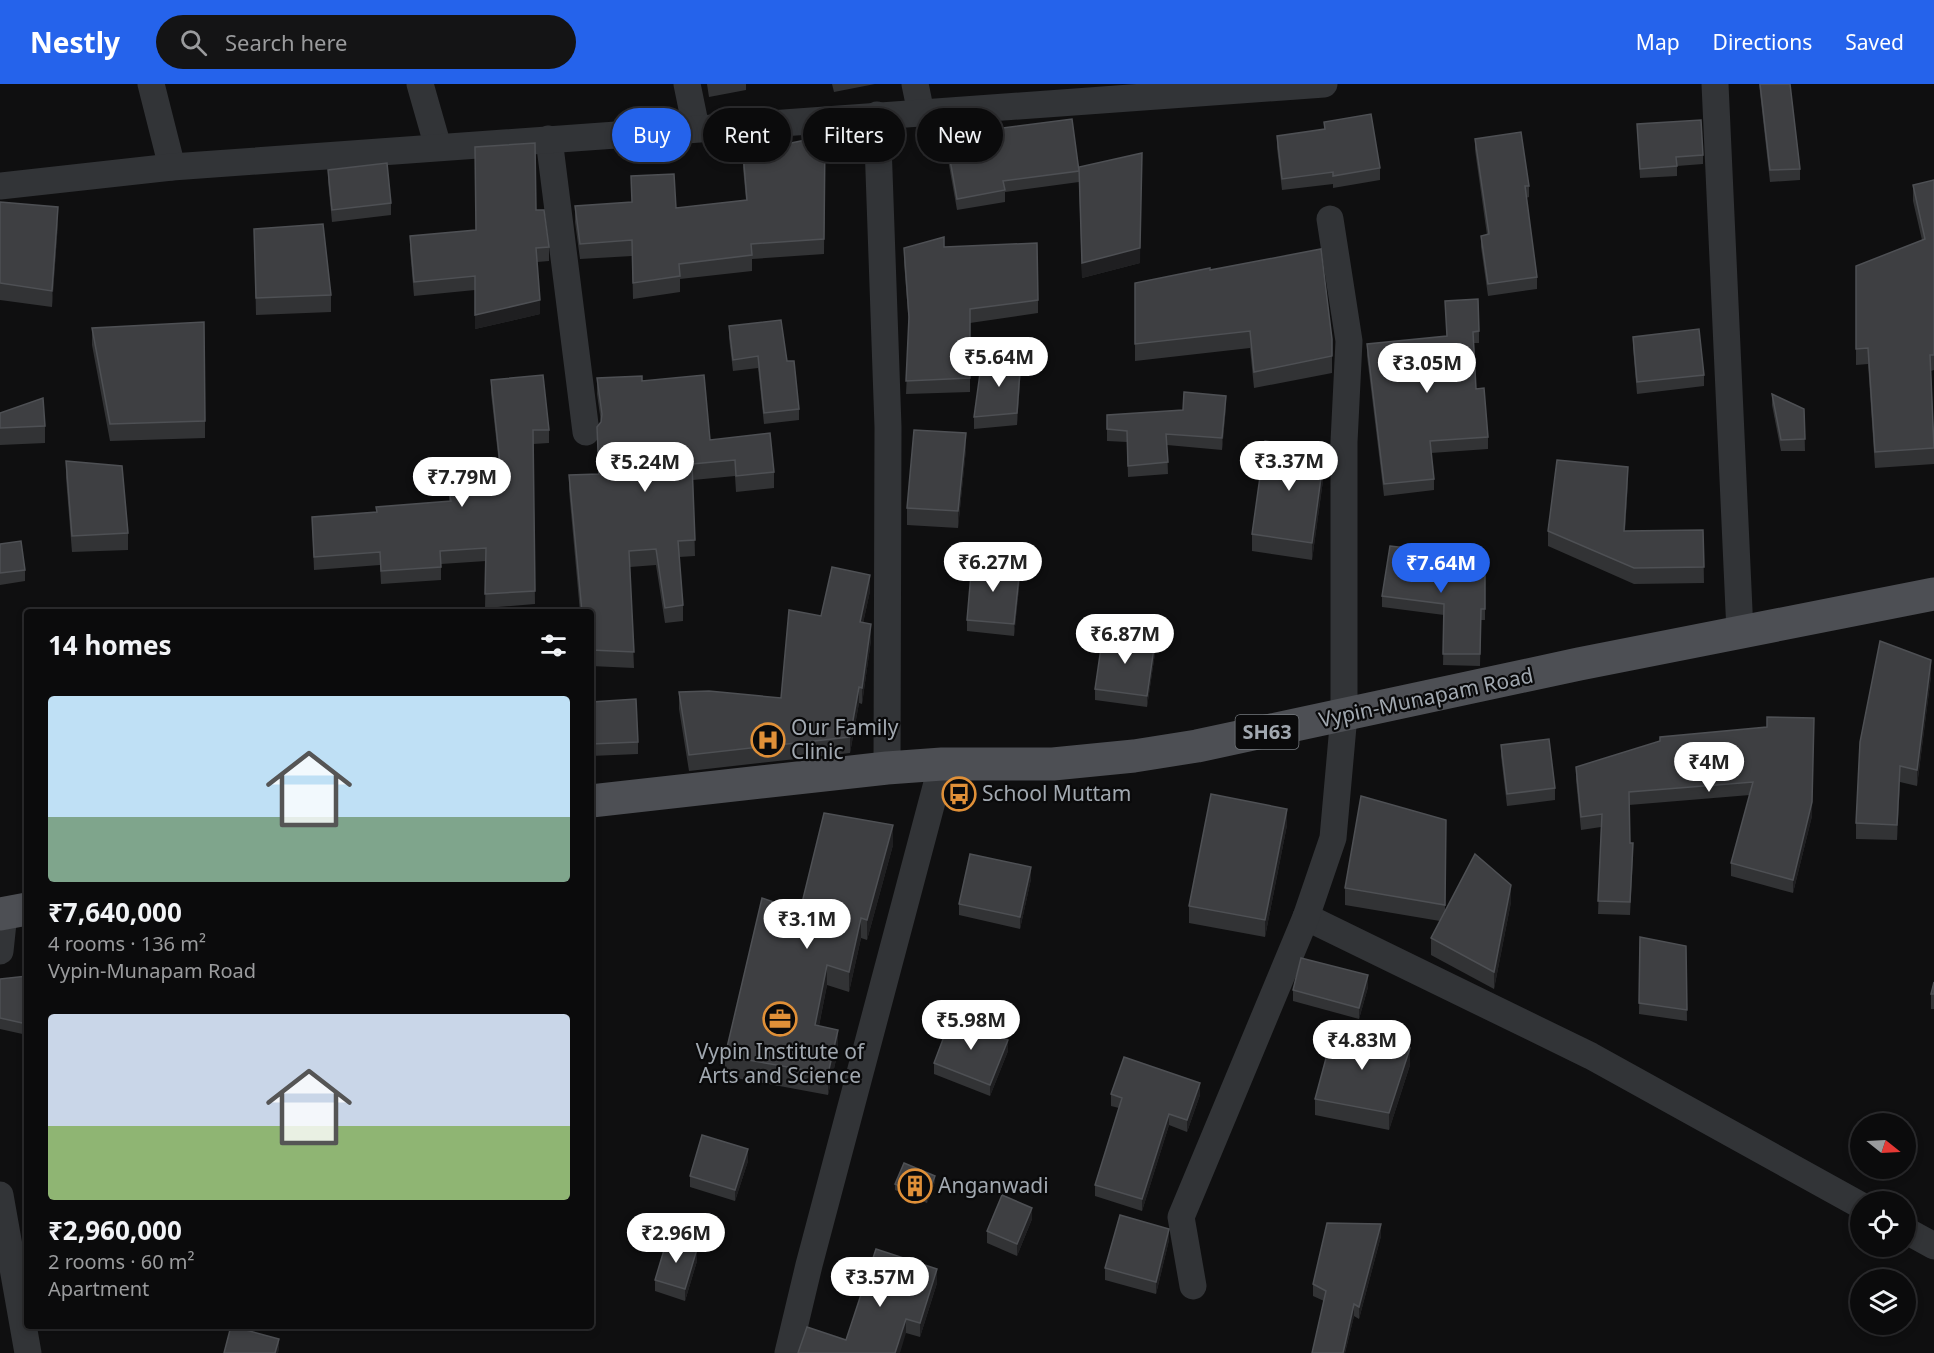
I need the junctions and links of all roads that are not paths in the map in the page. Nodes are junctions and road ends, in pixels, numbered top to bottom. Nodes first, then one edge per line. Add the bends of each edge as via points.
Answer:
1 (151, 84) edge
2 (420, 84) edge
3 (687, 84) edge
4 (915, 84) edge
5 (1324, 84) edge
6 (1715, 84) edge
7 (920, 108) edge
8 (990, 108) edge
9 (803, 120) edge
10 (696, 128) junction
11 (549, 139) junction
12 (438, 147) junction
13 (879, 162) edge
14 (172, 167) junction
15 (0, 186) edge
16 (1330, 219) dead end
17 (586, 432) dead end
18 (1934, 594) edge
19 (1740, 632) junction
20 (1344, 715) junction
21 (942, 764) junction
22 (886, 768) junction
23 (594, 801) edge
24 (10, 912) edge
25 (1306, 917) junction
26 (0, 951) edge
27 (0, 1195) edge
28 (1850, 1199) edge
29 (1916, 1236) edge
30 (1934, 1246) edge
31 (1193, 1287) dead end
32 (28, 1353) edge
33 (788, 1353) edge

1 - 14 street
2 - 12 street
3 - 10 street
4 - 7 street
5 - 8 street
6 - 19 street
9 - 10 street
10 - 11 street
11 - 12 street
11 - 17 street
12 - 14 street
13 - 22 street via 888,426
14 - 15 street
16 - 20 street via 1349,341 1344,442
18 - 19 main road, Vypin-Munapam Road / SH63
19 - 20 main road, Vypin-Munapam Road / SH63
20 - 21 main road, Vypin-Munapam Road / SH63 via 1134,756 1053,764
20 - 25 street via 1334,838
21 - 22 main road, Vypin-Munapam Road / SH63
21 - 33 street
22 - 23 main road, Vypin-Munapam Road / SH63
24 - 26 street
25 - 28 street via 1591,1056
25 - 31 street via 1181,1217
27 - 32 street
29 - 30 street

